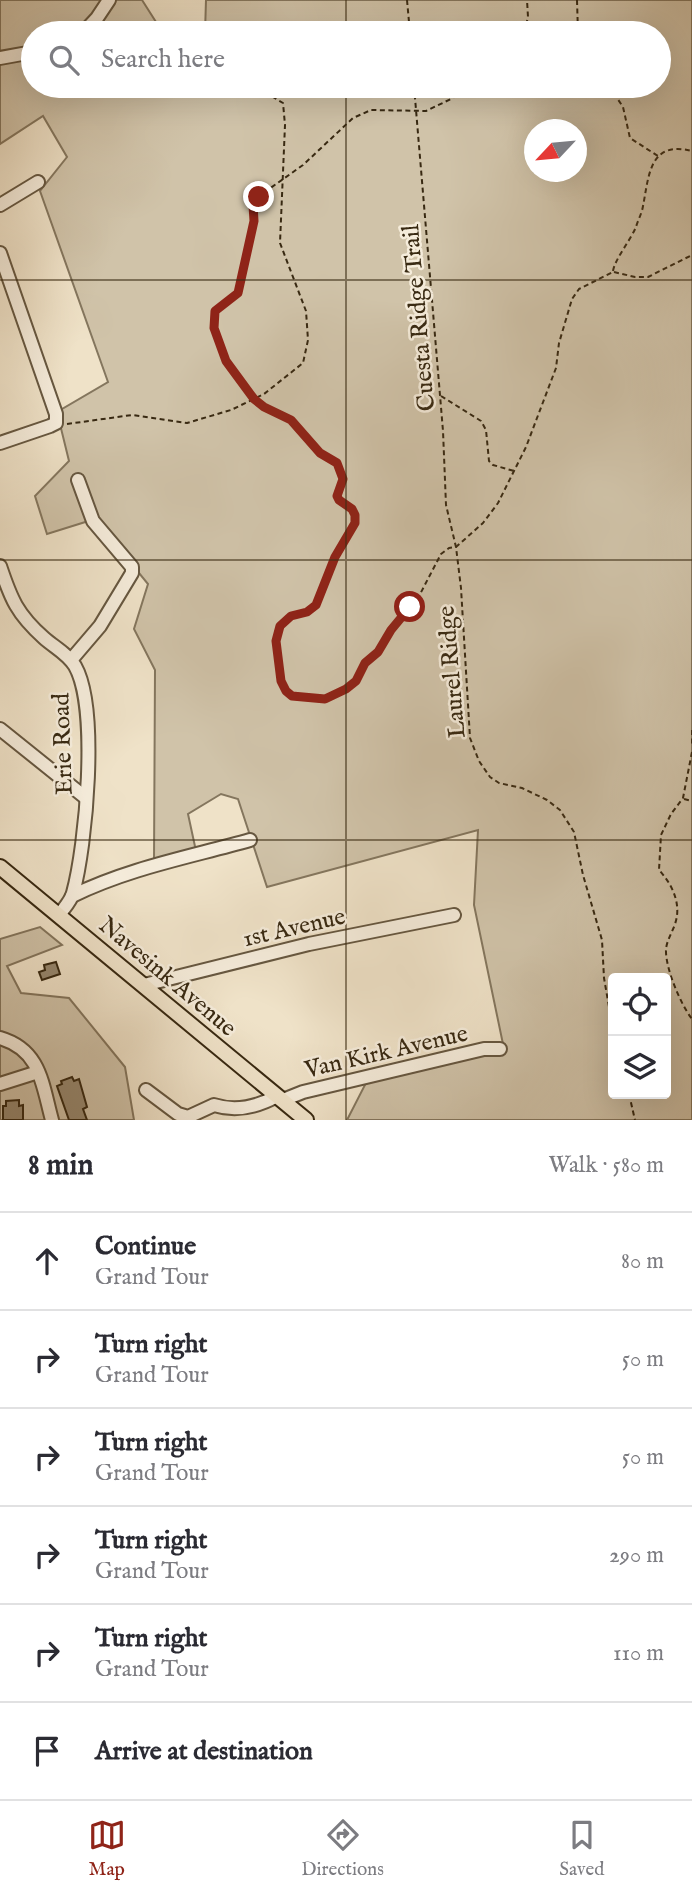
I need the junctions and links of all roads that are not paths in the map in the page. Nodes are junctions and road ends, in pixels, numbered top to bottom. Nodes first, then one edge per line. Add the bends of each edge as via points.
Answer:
1 (109, 0) edge
2 (94, 21) edge
3 (21, 54) edge
4 (0, 58) edge
5 (37, 182) dead end
6 (0, 205) edge
7 (0, 253) edge
8 (0, 443) edge
9 (78, 480) dead end
10 (0, 566) edge
11 (71, 660) junction
12 (0, 729) edge
13 (86, 798) junction
14 (250, 840) dead end
15 (0, 867) edge
16 (72, 896) junction
17 (59, 915) junction
18 (454, 915) dead end
19 (144, 985) junction
20 (0, 1038) edge
21 (500, 1049) dead end
22 (38, 1072) junction
23 (0, 1084) edge
24 (146, 1090) dead end
25 (280, 1098) junction
26 (52, 1120) edge
27 (306, 1120) edge

1 - 2 street
3 - 4 street
5 - 6 street
7 - 8 street via 56,414 56,423
9 - 11 street, Erie Road via 93,521 132,567 132,573 100,625
10 - 11 street via 22,617
11 - 13 street, Erie Road via 80,678 87,726
12 - 13 street
13 - 16 street, Erie Road
14 - 16 street via 141,868
15 - 17 main road, Navesink Avenue
16 - 17 street, Erie Road
17 - 19 main road, Navesink Avenue
18 - 19 street, 1st Avenue via 309,944
19 - 25 main road, Navesink Avenue
20 - 22 street via 24,1049
21 - 25 street, Van Kirk Avenue
22 - 23 street
22 - 26 street
24 - 25 street, Van Kirk Avenue via 188,1118 214,1105 244,1108
25 - 27 main road, Navesink Avenue

